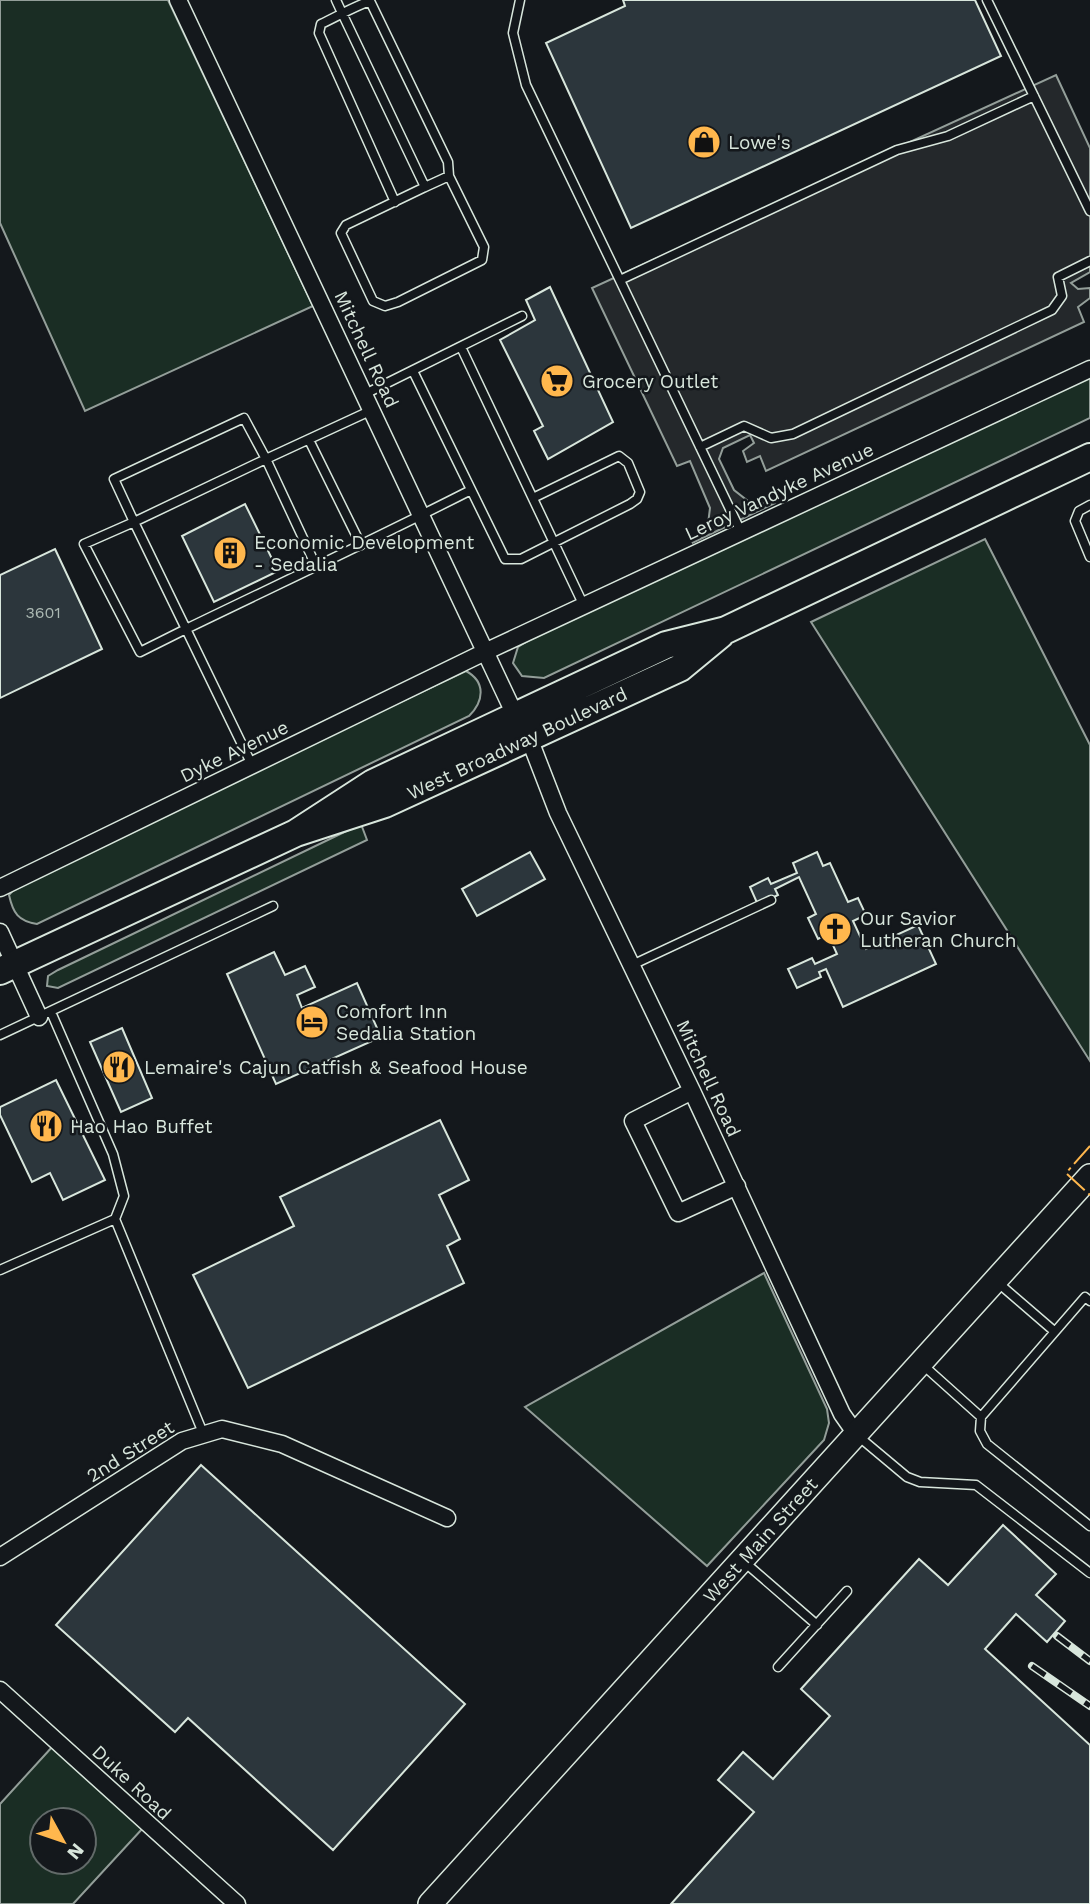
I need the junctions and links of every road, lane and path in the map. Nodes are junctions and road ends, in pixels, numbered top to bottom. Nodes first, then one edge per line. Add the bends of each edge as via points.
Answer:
1 (178, 0) edge
2 (336, 0) edge
3 (520, 0) edge
4 (987, 0) edge
5 (342, 13) junction
6 (1034, 96) junction
7 (449, 176) junction
8 (425, 187) junction
9 (395, 202) junction
10 (1090, 211) edge
11 (1090, 261) edge
12 (620, 280) junction
13 (522, 316) dead end
14 (461, 347) junction
15 (1090, 369) edge
16 (413, 371) junction
17 (365, 394) junction
18 (372, 410) junction
19 (309, 440) junction
20 (700, 447) junction
21 (1090, 457) edge
22 (265, 459) junction
23 (471, 490) junction
24 (533, 498) junction
25 (1090, 505) edge
26 (422, 515) junction
27 (134, 522) junction
28 (741, 532) junction
29 (554, 542) junction
30 (360, 545) junction
31 (1090, 557) edge
32 (316, 566) junction
33 (584, 606) junction
34 (186, 629) junction
35 (486, 651) junction
36 (523, 728) junction
37 (253, 765) junction
38 (0, 888) edge
39 (771, 901) dead end
40 (273, 906) dead end
41 (0, 932) edge
42 (632, 965) junction
43 (8, 967) edge
44 (45, 1015) junction
45 (0, 1035) edge
46 (692, 1091) junction
47 (1090, 1176) edge
48 (737, 1186) junction
49 (115, 1219) junction
50 (0, 1270) edge
51 (995, 1280) junction
52 (1090, 1301) edge
53 (1054, 1331) junction
54 (920, 1363) junction
55 (981, 1417) junction
56 (203, 1433) junction
57 (856, 1434) junction
58 (447, 1518) dead end
59 (1090, 1526) edge
60 (0, 1557) edge
61 (742, 1560) junction
62 (1090, 1573) edge
63 (847, 1591) dead end
64 (817, 1625) junction
65 (778, 1667) dead end
66 (0, 1690) edge
67 (237, 1904) edge
68 (430, 1904) edge

1 - 17 street, Mitchell Road
2 - 5 lane
3 - 12 lane via 513,33 526,85
4 - 6 lane
5 - 7 lane via 370,1 375,5 448,162
5 - 8 lane
5 - 9 lane via 321,24 321,45
6 - 10 lane
6 - 12 lane via 948,136 897,150
7 - 8 lane
7 - 9 lane via 484,247 482,260 398,302 377,305 341,233 346,225
8 - 9 lane
11 - 20 lane via 1058,276 1062,296 1052,310 793,434 771,438 744,426
12 - 20 lane
13 - 14 lane
14 - 16 lane
14 - 24 lane
15 - 28 street, Leroy Vandyke Avenue
16 - 17 lane
16 - 23 lane
17 - 18 street, Mitchell Road
18 - 19 lane
18 - 26 street, Mitchell Road
19 - 22 lane
19 - 30 lane
20 - 28 lane
21 - 36 highway, West Broadway Boulevard via 726,630 667,645
22 - 27 lane
22 - 27 lane via 244,418 114,479
22 - 32 lane
23 - 26 lane
23 - 29 lane via 505,559 521,559
24 - 29 lane
24 - 29 lane via 619,456 625,457 638,483 637,499
25 - 31 lane via 1079,511 1074,521
26 - 30 lane
26 - 35 street, Mitchell Road
27 - 34 lane
27 - 34 lane via 84,544 140,652
28 - 33 street, Leroy Vandyke Avenue
29 - 33 lane
30 - 32 lane
32 - 34 lane
33 - 35 street, Leroy Vandyke Avenue
34 - 37 lane
35 - 36 street, Mitchell Road
35 - 37 street, Dyke Avenue
36 - 42 street, Mitchell Road via 558,813
36 - 43 highway, West Broadway Boulevard via 373,783 296,833
37 - 38 street, Dyke Avenue
39 - 42 lane
40 - 44 lane
41 - 43 street
42 - 46 street, Mitchell Road
43 - 44 street
44 - 45 lane
44 - 49 lane via 113,1154 124,1196
46 - 48 street, Mitchell Road
46 - 48 street via 633,1121 678,1213
47 - 51 main road, West Main Street
48 - 57 street, Mitchell Road via 842,1414
49 - 50 lane
49 - 56 lane
51 - 53 lane
51 - 54 main road, West Main Street
52 - 53 lane via 1085,1297
53 - 55 lane
54 - 55 lane
54 - 57 main road, West Main Street
55 - 59 lane via 980,1431 987,1444
56 - 58 street, 2nd Street via 222,1429 282,1444
56 - 60 street, 2nd Street via 182,1441
57 - 61 main road, West Main Street
57 - 62 lane via 907,1477 976,1485
61 - 64 lane
61 - 68 main road, West Main Street
63 - 64 lane
64 - 65 lane
66 - 67 street, Duke Road

